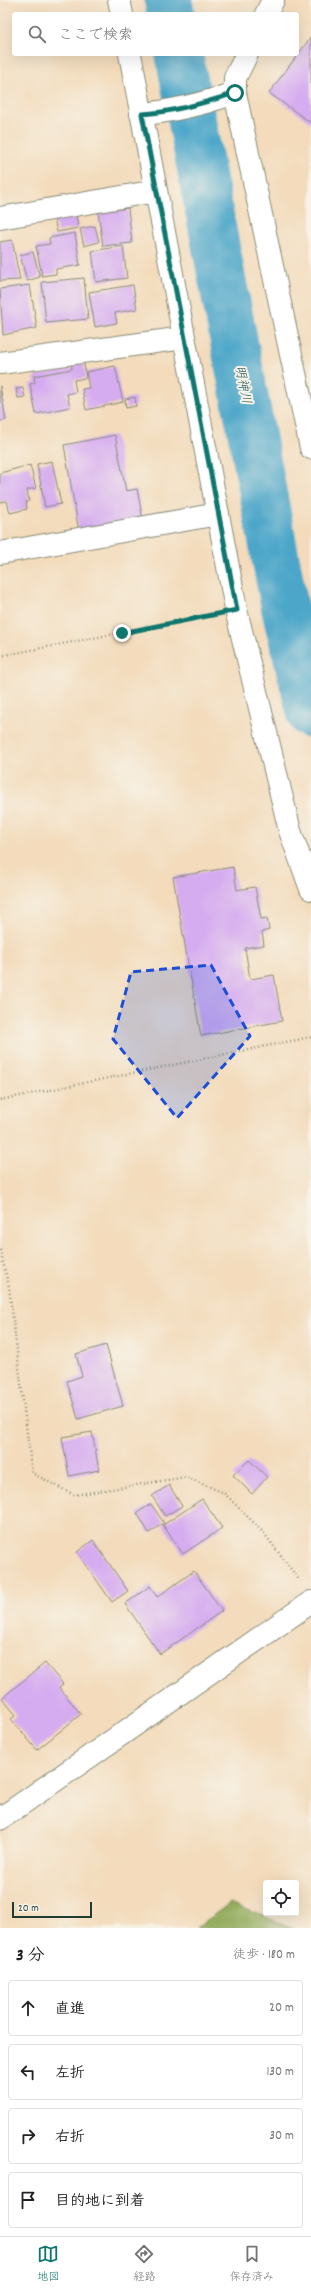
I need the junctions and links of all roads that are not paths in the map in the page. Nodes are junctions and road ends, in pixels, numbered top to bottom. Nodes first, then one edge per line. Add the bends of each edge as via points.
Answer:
1 (119, 0) edge
2 (273, 0) edge
3 (122, 12) edge
4 (267, 12) edge
5 (131, 56) edge
6 (246, 56) edge
7 (235, 93) junction
8 (149, 113) junction
9 (156, 191) junction
10 (0, 218) edge
11 (184, 338) junction
12 (0, 363) edge
13 (311, 448) edge
14 (218, 514) junction
15 (0, 553) edge
16 (311, 889) edge
17 (307, 1593) edge
18 (0, 1819) edge

1 - 3 street
2 - 4 street
5 - 8 street
6 - 7 street via 235,78
7 - 8 street via 208,102
7 - 13 street
8 - 9 street
9 - 10 street
9 - 11 street
11 - 12 street
11 - 14 street
14 - 15 street
14 - 16 street via 237,610 290,831
17 - 18 street

